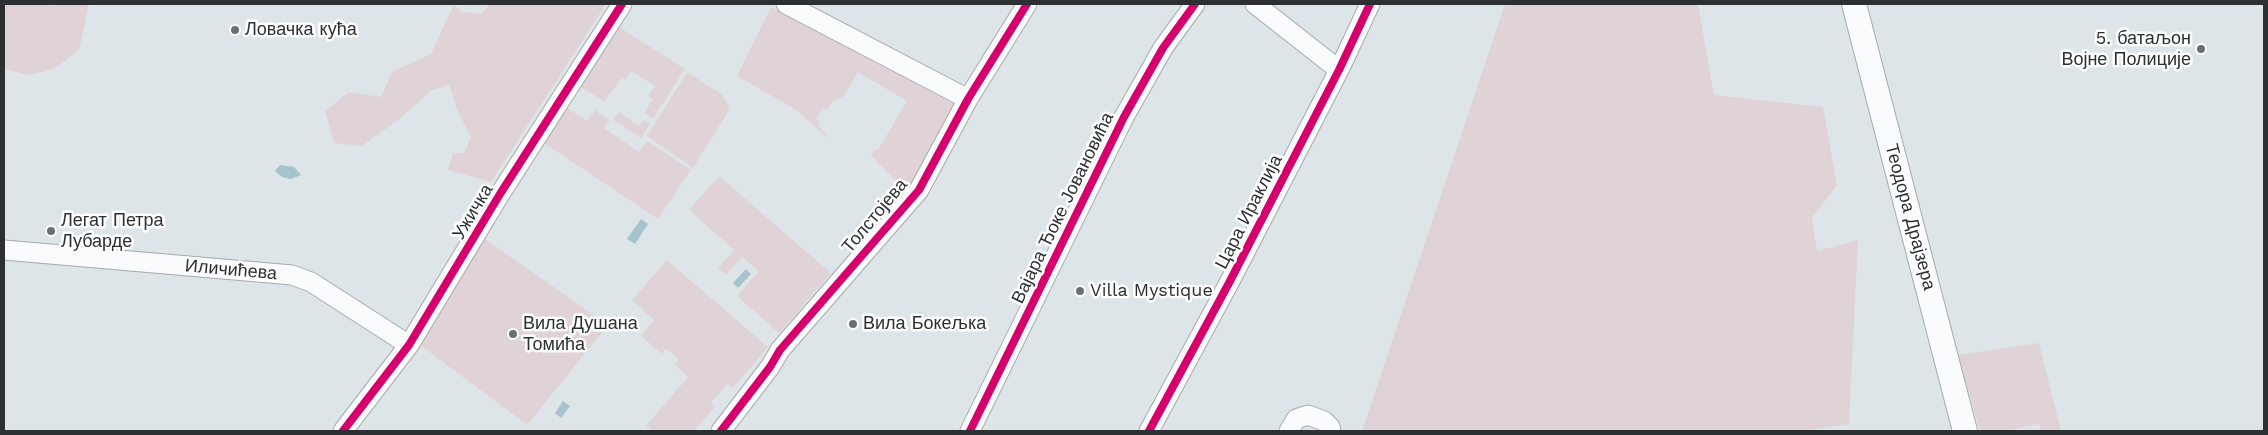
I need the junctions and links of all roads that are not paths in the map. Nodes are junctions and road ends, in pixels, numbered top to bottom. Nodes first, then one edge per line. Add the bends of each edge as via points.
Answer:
1 (622, 4) edge
2 (786, 4) edge
3 (1027, 4) edge
4 (1195, 4) edge
5 (1255, 4) edge
6 (1370, 4) edge
7 (1854, 4) edge
8 (1339, 70) junction
9 (968, 99) junction
10 (4, 250) edge
11 (410, 345) junction
12 (343, 431) edge
13 (721, 431) edge
14 (970, 431) edge
15 (1149, 431) edge
16 (1289, 431) edge
17 (1331, 431) edge
18 (1965, 431) edge

1 - 11 street, Ужичка via 500,194
2 - 9 street
3 - 9 street, Толстојева
4 - 14 street, Вајара Ђоке Јовановића via 1164,48 1124,117
5 - 8 street
6 - 8 street, Цара Ираклија
7 - 18 main road, Теодора Драјзера
8 - 15 street, Цара Ираклија
9 - 13 street, Толстојева via 919,190 780,350
10 - 11 street, Иличићева via 292,275 311,282
11 - 12 street, Ужичка
16 - 17 street via 1296,419 1308,415 1324,421

